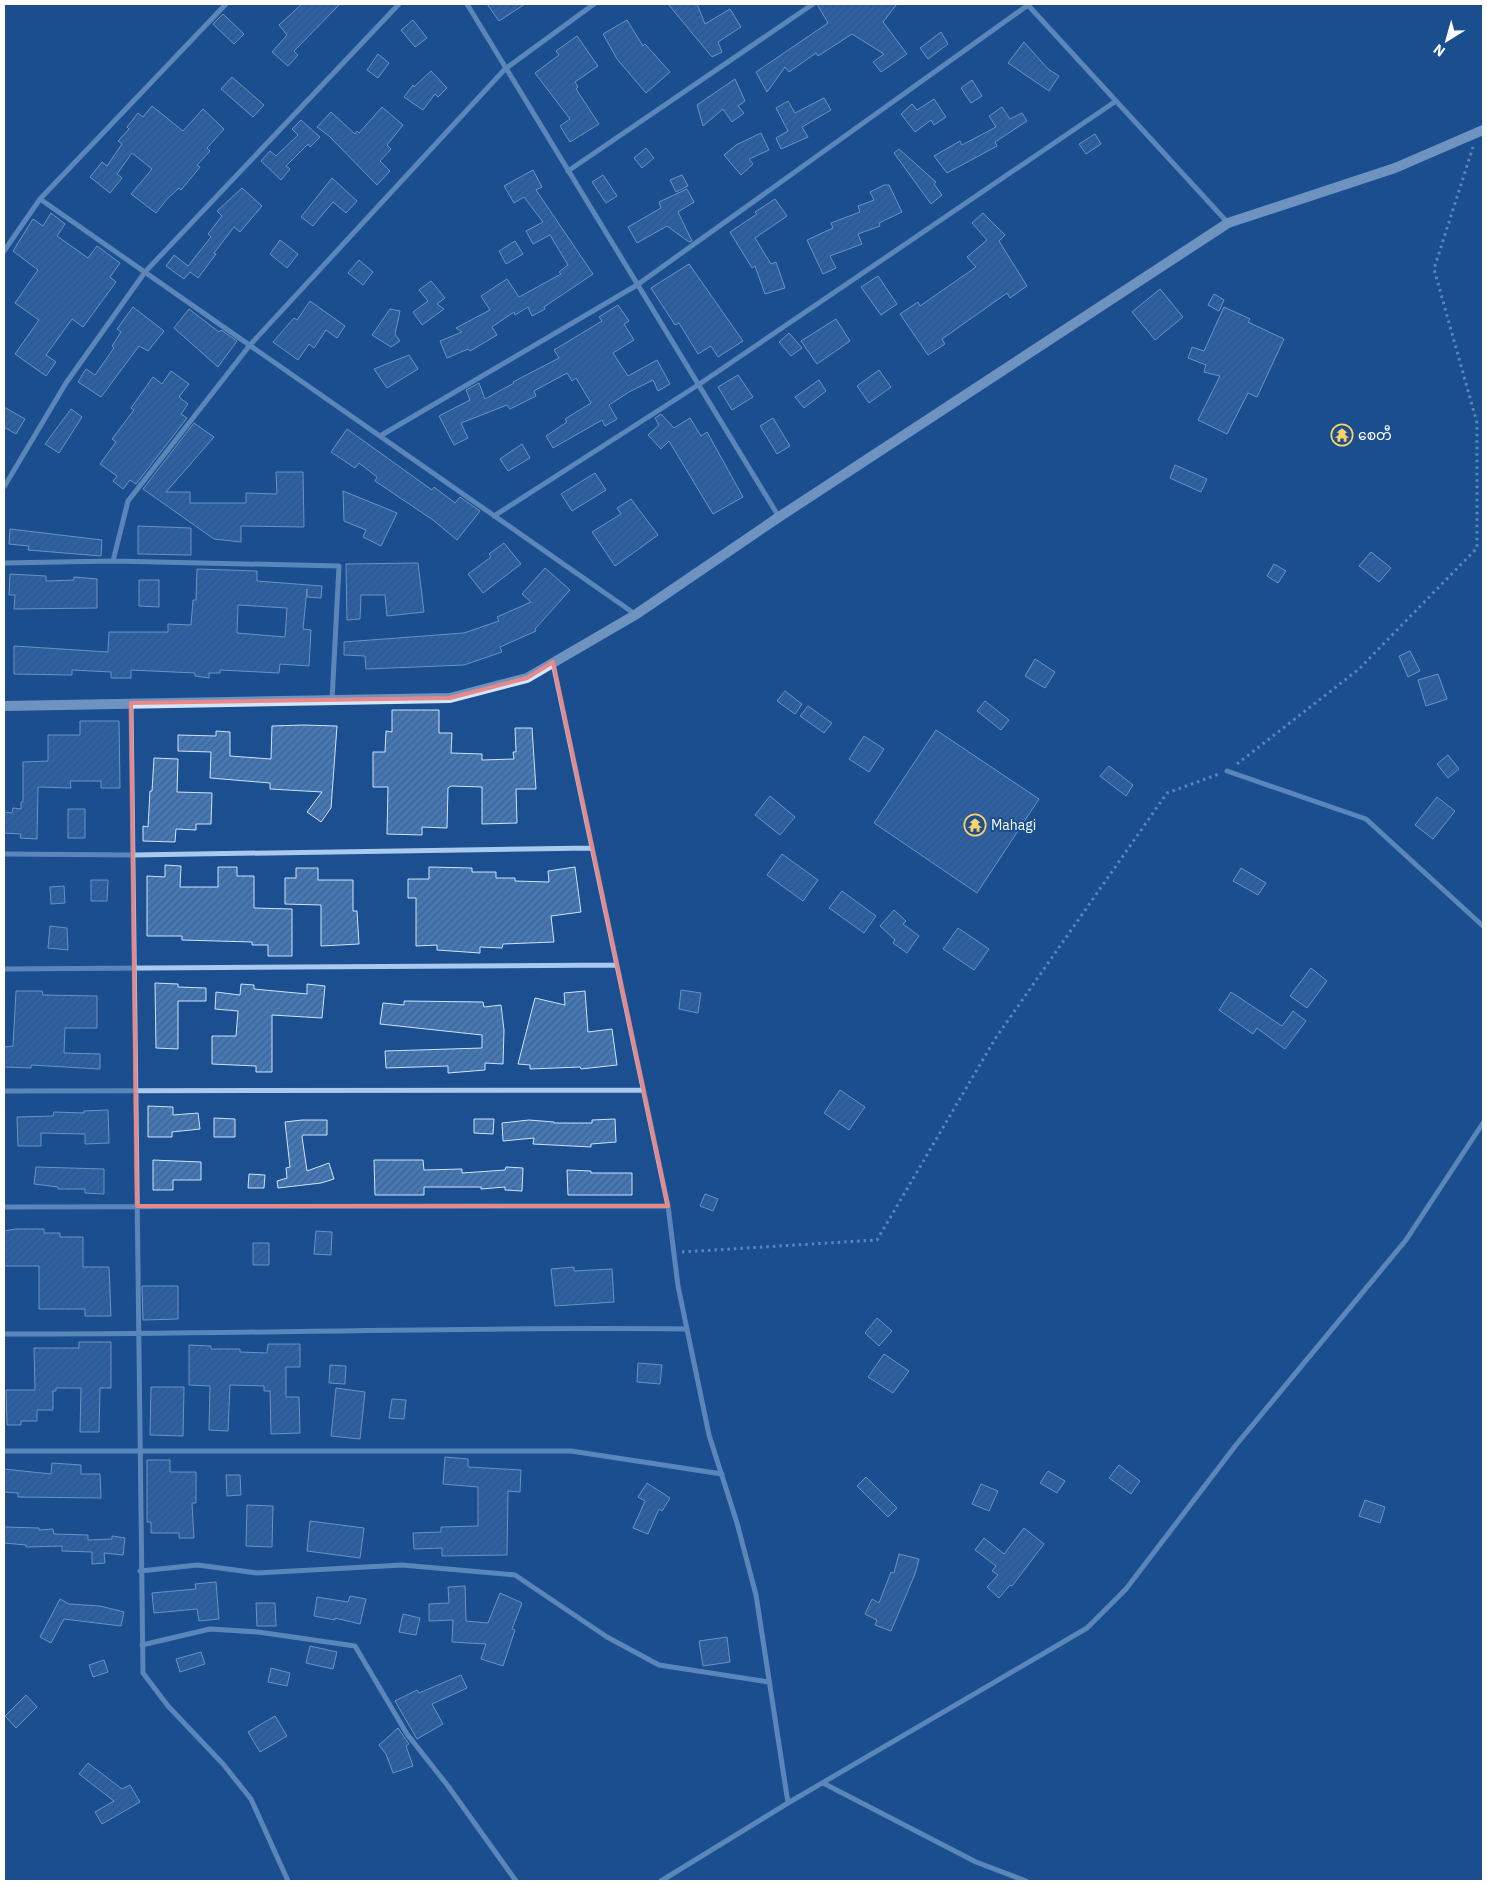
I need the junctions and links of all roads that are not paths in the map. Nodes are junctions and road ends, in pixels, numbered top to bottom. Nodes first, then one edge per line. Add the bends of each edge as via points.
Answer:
1 (226, 4) edge
2 (399, 4) edge
3 (466, 4) edge
4 (594, 4) edge
5 (813, 4) edge
6 (1028, 5) edge
7 (505, 69) junction
8 (1116, 101) junction
9 (1480, 132) edge
10 (568, 171) junction
11 (40, 198) junction
12 (1228, 223) junction
13 (4, 251) edge
14 (145, 272) junction
15 (637, 284) junction
16 (250, 345) junction
17 (698, 385) junction
18 (380, 436) junction
19 (4, 487) edge
20 (494, 516) junction
21 (779, 517) junction
22 (113, 561) junction
23 (4, 563) edge
24 (635, 615) junction
25 (553, 662) junction
26 (332, 700) junction
27 (131, 703) junction
28 (4, 706) edge
29 (1227, 771) road end
30 (592, 848) junction
31 (4, 854) edge
32 (133, 855) junction
33 (1483, 926) edge
34 (617, 965) junction
35 (134, 968) junction
36 (4, 969) edge
37 (643, 1090) junction
38 (4, 1091) edge
39 (136, 1091) junction
40 (1483, 1123) edge
41 (137, 1206) junction
42 (668, 1206) junction
43 (4, 1207) edge
44 (687, 1329) junction
45 (4, 1334) edge
46 (136, 1335) junction
47 (140, 1450) junction
48 (4, 1451) edge
49 (722, 1474) junction
50 (140, 1571) junction
51 (142, 1645) junction
52 (769, 1682) junction
53 (823, 1783) junction
54 (788, 1803) junction
55 (288, 1881) edge
56 (516, 1881) edge
57 (660, 1881) edge
58 (1026, 1881) edge

1 - 11 street
2 - 14 street
3 - 7 street
4 - 7 street
5 - 10 street
6 - 8 street
6 - 15 street
7 - 10 street
7 - 16 street
8 - 12 street
8 - 17 street
9 - 12 main road via 1395,168
10 - 15 street
11 - 13 street
11 - 14 street
12 - 21 main road
14 - 16 street
14 - 19 street via 66,383
15 - 17 street
15 - 18 street
16 - 18 street
16 - 22 street via 128,501
17 - 20 street
17 - 21 street
18 - 20 street
20 - 24 street
21 - 24 main road
22 - 23 street
22 - 26 street via 339,566
24 - 25 main road
25 - 26 main road via 527,678 450,698
25 - 30 street
26 - 27 main road
27 - 28 main road
27 - 32 street
29 - 33 street via 1366,819
30 - 32 street
30 - 34 street
31 - 32 street
32 - 35 street
34 - 35 street
34 - 37 street
35 - 36 street
35 - 39 street
37 - 39 street
37 - 42 street
38 - 39 street
39 - 41 street
40 - 53 street via 1406,1240 1236,1445 1126,1589 1086,1628
41 - 42 street
41 - 43 street
41 - 46 street
42 - 44 street
44 - 46 street via 534,1327
44 - 49 street via 709,1435
45 - 46 street
46 - 47 street
47 - 48 street
47 - 49 street via 571,1451
47 - 50 street
49 - 52 street via 756,1595
50 - 51 street
50 - 52 street via 198,1565 258,1573 402,1566 515,1575 607,1637 659,1665
51 - 55 street via 143,1673 251,1799
51 - 56 street via 210,1629 258,1632 355,1646 407,1734
52 - 54 street
53 - 54 street
53 - 58 street via 976,1862
54 - 57 street

